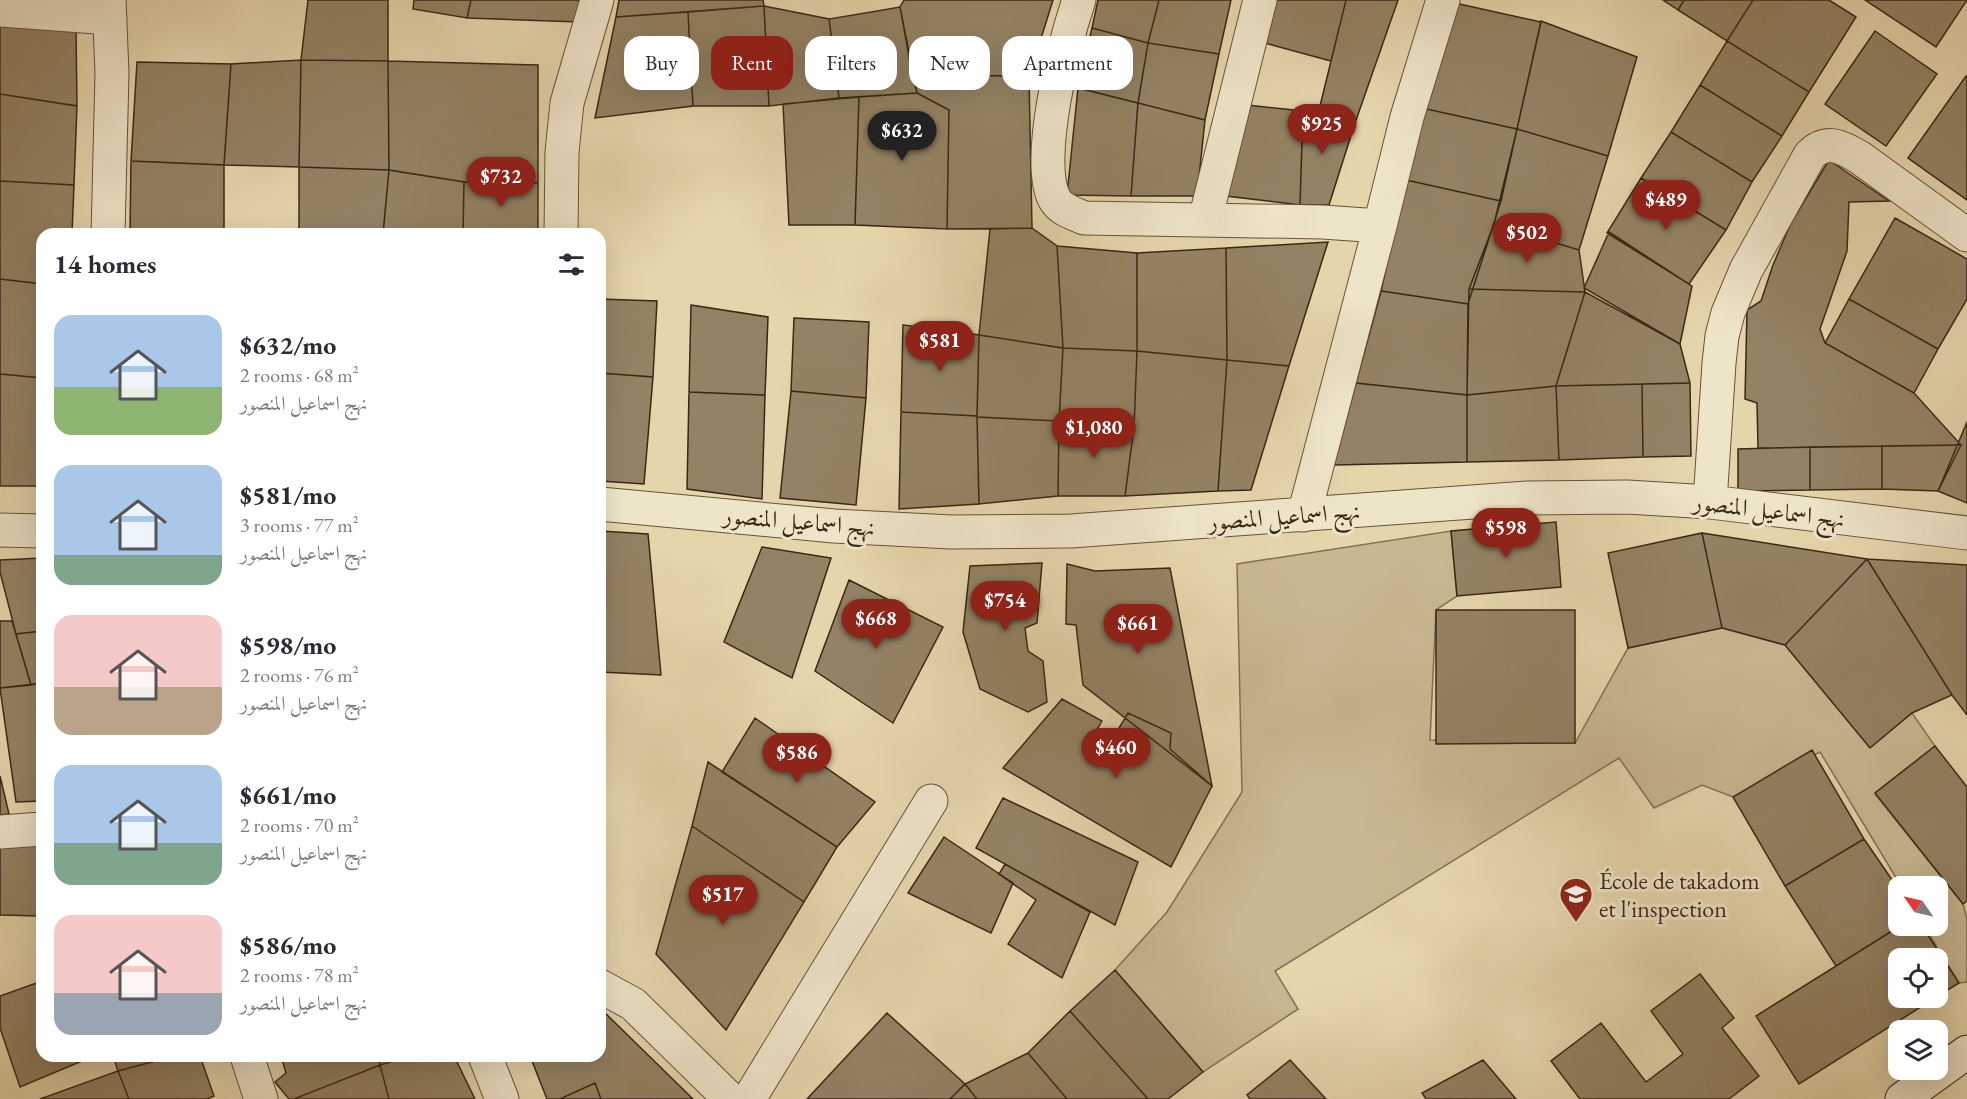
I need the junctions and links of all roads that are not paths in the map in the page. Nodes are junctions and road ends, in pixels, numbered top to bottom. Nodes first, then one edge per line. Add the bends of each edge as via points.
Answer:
1 (597, 0) edge
2 (1079, 0) edge
3 (1260, 0) edge
4 (1443, 0) edge
5 (110, 9) edge
6 (0, 10) edge
7 (1205, 220) junction
8 (1380, 226) junction
9 (108, 228) edge
10 (561, 228) edge
11 (1967, 235) edge
12 (1710, 502) junction
13 (606, 505) edge
14 (1304, 515) junction
15 (0, 530) edge
16 (36, 531) edge
17 (1967, 533) edge
18 (931, 801) dead end
19 (36, 829) edge
20 (0, 832) edge
21 (606, 989) edge
22 (1967, 1052) edge
23 (249, 1062) edge
24 (487, 1062) edge
25 (261, 1099) edge
26 (502, 1099) edge
27 (730, 1099) edge
28 (749, 1099) edge
29 (1902, 1099) edge

1 - 10 street via 567,103
2 - 7 street via 1058,74 1049,143 1055,199 1066,210 1084,218
3 - 7 street
4 - 8 street via 1407,117
5 - 6 street
5 - 9 street
7 - 8 street
8 - 14 street
11 - 12 street via 1844,148 1825,145 1810,155 1746,270 1728,313 1719,363
12 - 14 street, نهج اسماعيل المنصور via 1627,497 1528,498
12 - 17 street, نهج اسماعيل المنصور
13 - 14 street, نهج اسماعيل المنصور via 834,526 951,532 1071,531
15 - 16 street
18 - 28 street
19 - 20 street
21 - 27 street via 633,1004
22 - 29 street
23 - 25 street
24 - 26 street

